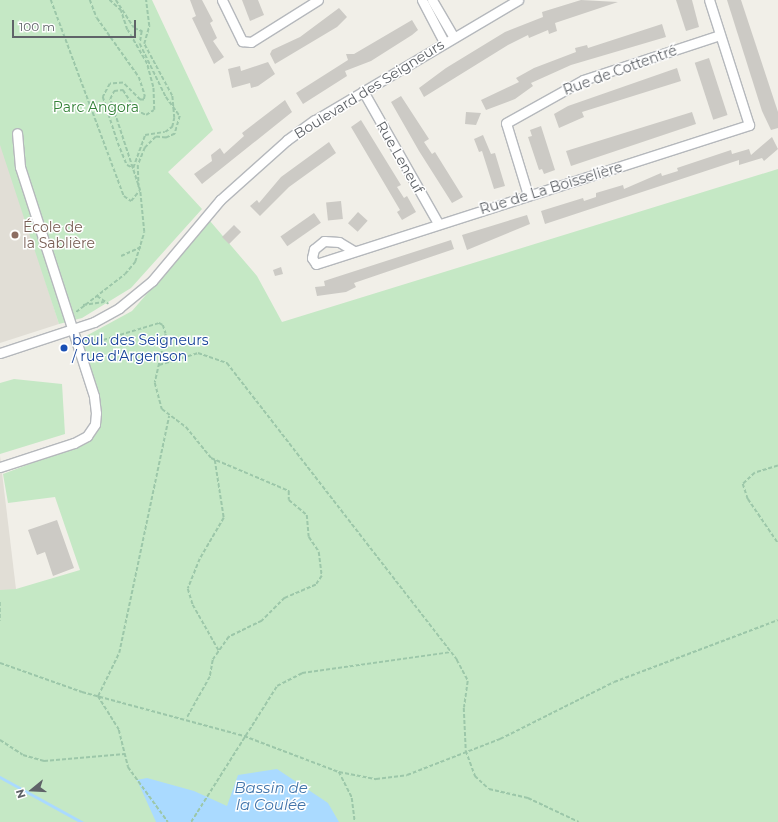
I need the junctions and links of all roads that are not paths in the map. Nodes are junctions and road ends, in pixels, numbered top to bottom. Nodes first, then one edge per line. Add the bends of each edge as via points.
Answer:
1 (222, 0) edge
2 (318, 0) edge
3 (422, 0) edge
4 (432, 0) edge
5 (518, 0) edge
6 (709, 0) edge
7 (720, 35) junction
8 (453, 36) junction
9 (444, 42) junction
10 (363, 91) junction
11 (17, 133) dead end
12 (528, 195) junction
13 (438, 223) junction
14 (354, 251) dead end
15 (72, 330) junction
16 (0, 353) edge
17 (0, 466) edge

1 - 2 street via 242,41 251,42
3 - 9 street
4 - 8 street
5 - 8 street, Boulevard des Seigneurs
6 - 7 street
7 - 12 street, Rue de Cottentré via 583,80 506,123
7 - 12 street, Rue de La Boisselière via 749,125
8 - 9 street, Boulevard des Seigneurs
9 - 10 street, Boulevard des Seigneurs
10 - 13 street, Rue Leneuf
10 - 15 street, Boulevard des Seigneurs via 315,120 257,165 220,200 152,281 119,308
11 - 15 street via 20,167
12 - 13 street, Rue de La Boisselière
13 - 14 street, Rue de La Boisselière
15 - 16 street, Boulevard des Seigneurs
15 - 17 street via 94,396 95,424 87,436 74,443

